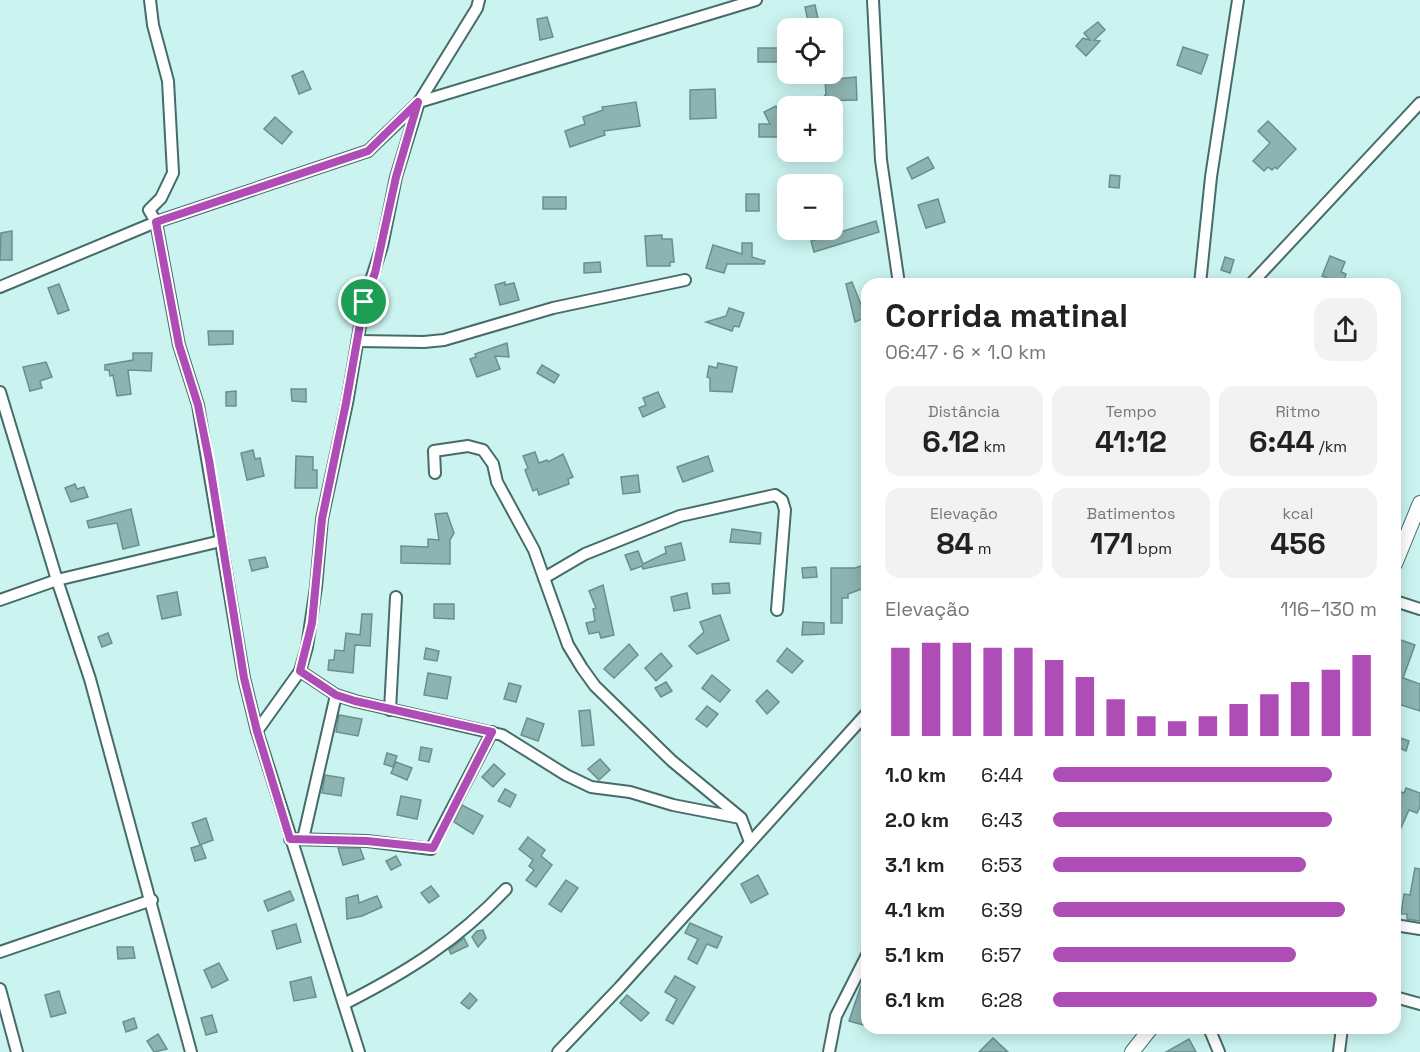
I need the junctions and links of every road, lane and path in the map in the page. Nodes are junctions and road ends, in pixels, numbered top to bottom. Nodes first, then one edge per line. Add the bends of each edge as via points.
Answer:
1 (150, 0) edge
2 (479, 0) edge
3 (756, 0) edge
4 (873, 0) edge
5 (1238, 0) edge
6 (418, 102) junction
7 (1420, 103) edge
8 (156, 222) junction
9 (898, 278) edge
10 (1201, 278) edge
11 (1257, 278) edge
12 (685, 280) dead end
13 (0, 287) edge
14 (358, 340) junction
15 (0, 392) edge
16 (435, 473) dead end
17 (1420, 503) edge
18 (221, 541) junction
19 (1401, 549) edge
20 (544, 578) junction
21 (57, 580) junction
22 (396, 597) dead end
23 (0, 600) edge
24 (1401, 603) edge
25 (1420, 609) edge
26 (777, 610) dead end
27 (300, 671) junction
28 (336, 695) junction
29 (390, 710) junction
30 (861, 720) edge
31 (257, 731) junction
32 (492, 732) junction
33 (741, 818) junction
34 (290, 839) junction
35 (303, 839) junction
36 (750, 842) junction
37 (506, 889) dead end
38 (152, 900) junction
39 (1401, 926) edge
40 (1420, 929) edge
41 (0, 952) edge
42 (861, 967) edge
43 (0, 989) edge
44 (1401, 999) edge
45 (344, 1004) junction
46 (1420, 1004) edge
47 (1146, 1034) edge
48 (1212, 1034) edge
49 (1341, 1034) edge
50 (18, 1052) edge
51 (191, 1052) edge
52 (359, 1052) edge
53 (558, 1052) edge
54 (829, 1052) edge
55 (1132, 1052) edge
56 (1219, 1052) edge
57 (1339, 1052) edge

1 - 8 street via 168,81 173,173 161,198 149,210
2 - 6 street
3 - 6 street
4 - 9 street via 881,160
5 - 10 street via 1211,177
6 - 8 street via 368,151
6 - 14 street via 396,177 375,273 364,302
7 - 11 street
8 - 13 street
8 - 18 street via 179,345 198,405
12 - 14 street via 553,308 444,340
14 - 27 street via 322,519 312,623
15 - 21 street
16 - 20 street via 434,451 468,446 483,450 525,529
17 - 19 street
18 - 21 street
18 - 31 street
20 - 26 street via 585,554 680,516 775,495 782,500 785,510
20 - 33 street via 568,645 595,686 672,761
21 - 23 street
21 - 38 street via 90,679
22 - 29 street
24 - 25 street
27 - 28 street
27 - 31 street
28 - 29 street
28 - 35 street
29 - 32 street
30 - 36 street
31 - 34 street
32 - 33 street via 511,739 566,776 591,787
32 - 35 street via 433,848
33 - 36 street
34 - 35 street
34 - 45 street
36 - 53 street
37 - 45 street via 482,916 406,972
38 - 41 street
38 - 51 street
39 - 40 street
42 - 54 street via 836,1016
43 - 50 street
44 - 46 street
45 - 52 street
47 - 55 street
48 - 56 street
49 - 57 street

